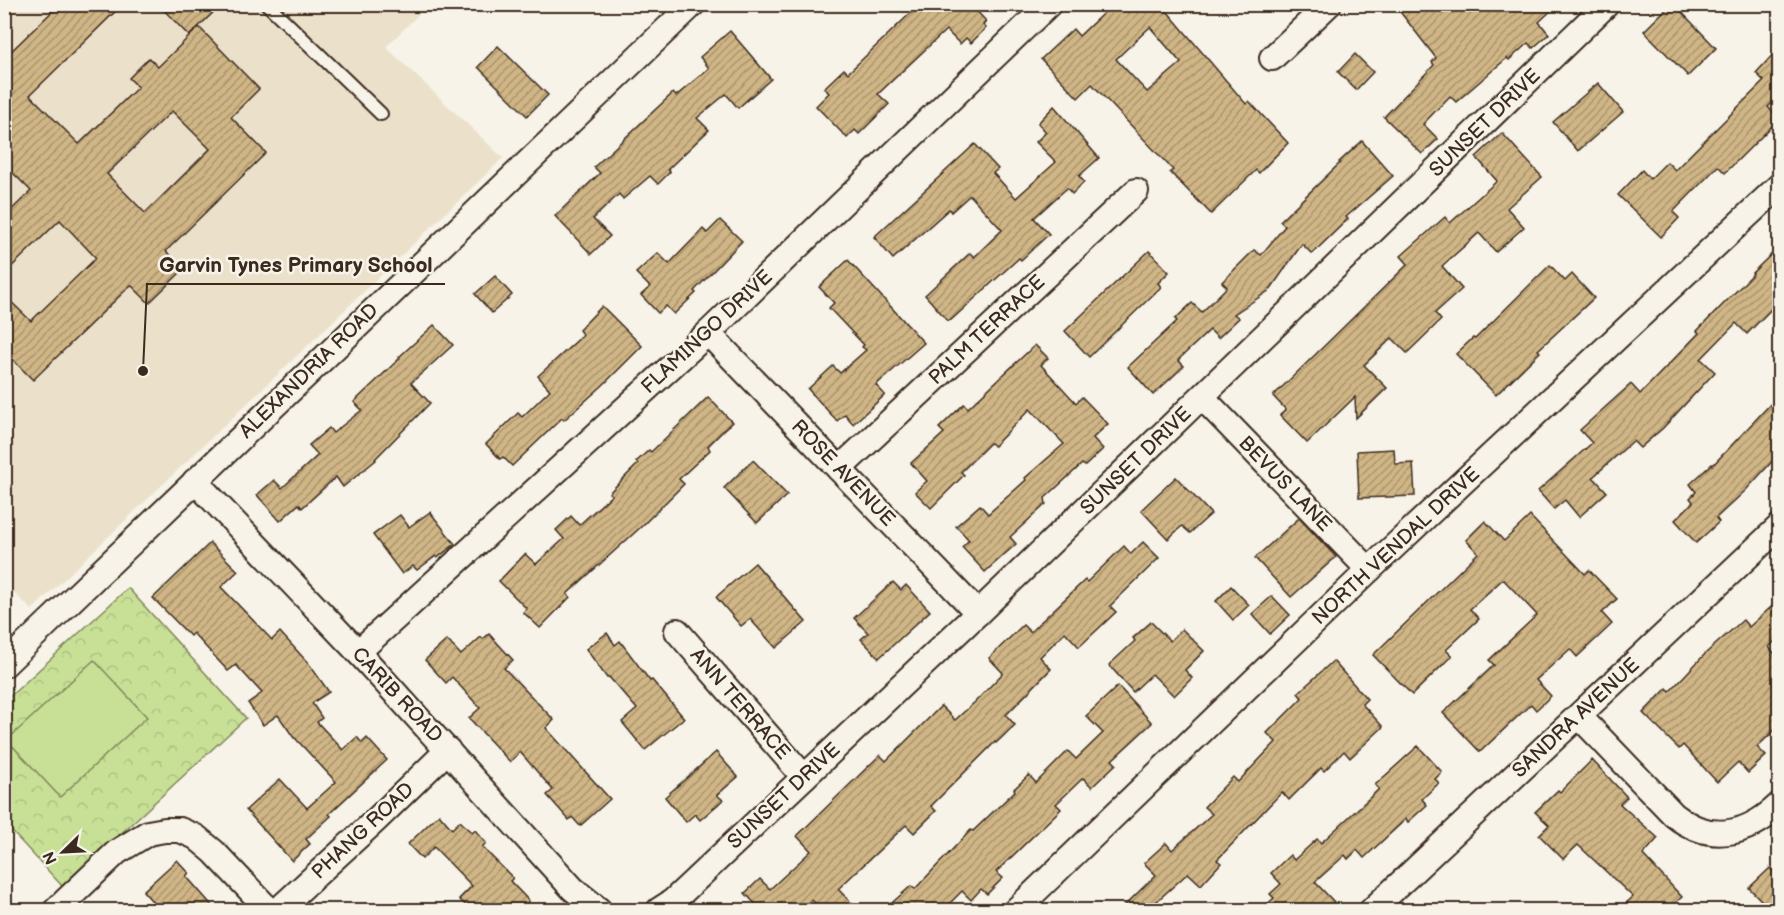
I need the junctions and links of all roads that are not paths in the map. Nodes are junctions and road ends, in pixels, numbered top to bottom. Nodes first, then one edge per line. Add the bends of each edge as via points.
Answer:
1 (267, 4) edge
2 (693, 4) edge
3 (1049, 4) edge
4 (1329, 4) edge
5 (1607, 4) edge
6 (1272, 58) dead end
7 (381, 114) dead end
8 (1779, 185) edge
9 (1136, 191) dead end
10 (708, 333) junction
11 (1202, 397) junction
12 (839, 469) junction
13 (195, 481) junction
14 (1777, 532) edge
15 (1369, 570) junction
16 (978, 613) junction
17 (677, 631) dead end
18 (358, 652) junction
19 (4, 665) edge
20 (1579, 716) junction
21 (448, 750) junction
22 (804, 777) junction
23 (1779, 804) edge
24 (56, 910) edge
25 (269, 910) edge
26 (278, 910) edge
27 (599, 910) edge
28 (659, 910) edge
29 (1016, 910) edge
30 (1372, 910) edge

1 - 7 lane
2 - 13 street, ALEXANDRIA ROAD
3 - 10 street, FLAMINGO DRIVE
4 - 6 street
5 - 11 street, SUNSET DRIVE
8 - 15 street, NORTH VENDAL DRIVE
9 - 12 street, PALM TERRACE
10 - 12 street, ROSE AVENUE
10 - 18 street, FLAMINGO DRIVE
11 - 15 street, BEVUS LANE
11 - 16 street, SUNSET DRIVE
12 - 16 street, ROSE AVENUE
13 - 18 street, CARIB ROAD
13 - 19 street, ALEXANDRIA ROAD
14 - 20 street, SANDRA AVENUE
15 - 29 street, NORTH VENDAL DRIVE
16 - 22 street, SUNSET DRIVE
17 - 22 street, ANN TERRACE
18 - 21 street, CARIB ROAD
20 - 23 street via 1674,816 1697,830 1728,832 1745,828 1759,822
20 - 30 street, SANDRA AVENUE
21 - 26 street, PHANG ROAD
21 - 27 street, CARIB ROAD via 573,889
22 - 28 street, SUNSET DRIVE
24 - 25 street via 117,852 148,833 165,830 180,830 196,837

